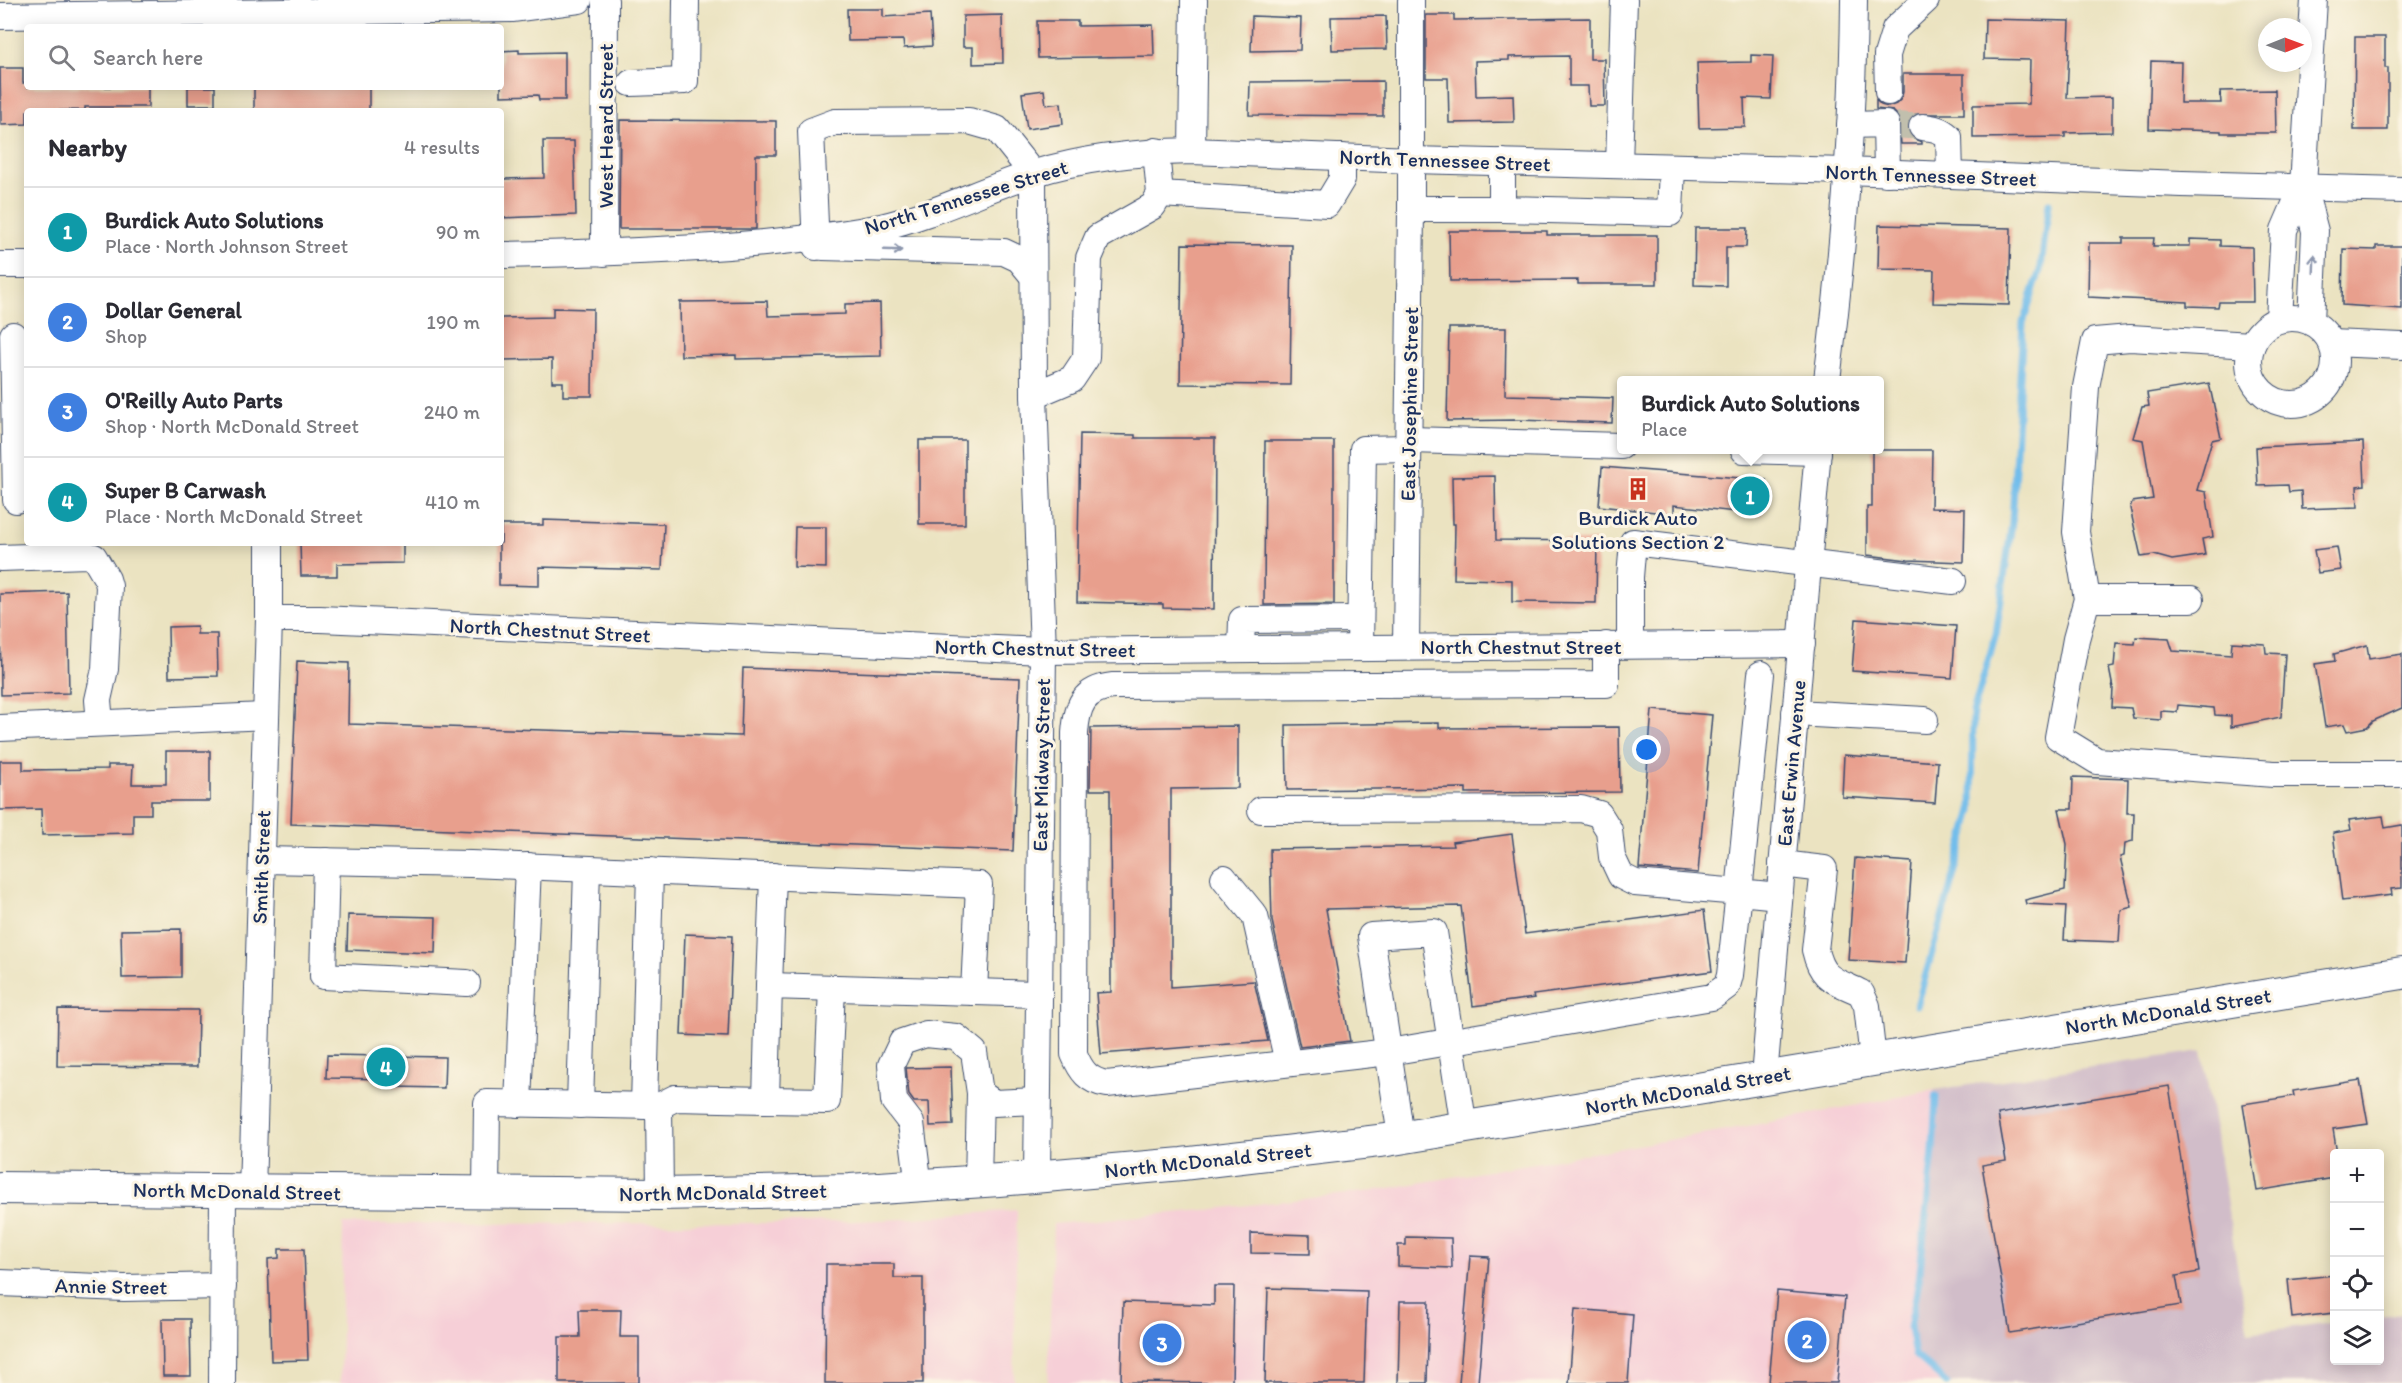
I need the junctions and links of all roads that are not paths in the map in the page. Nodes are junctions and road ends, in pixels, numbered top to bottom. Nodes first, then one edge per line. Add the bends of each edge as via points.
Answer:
1 (579, 0) edge
2 (605, 0) edge
3 (686, 0) edge
4 (1194, 0) edge
5 (1411, 0) edge
6 (1624, 0) edge
7 (1854, 0) edge
8 (1926, 0) edge
9 (2314, 0) edge
10 (0, 16) edge
11 (1853, 54) junction
12 (1887, 55) junction
13 (631, 83) dead end
14 (1889, 114) junction
15 (1850, 124) junction
16 (1922, 127) tunnel mouth
17 (1192, 151) junction
18 (1156, 152) junction
19 (1342, 157) junction
20 (1411, 160) junction
21 (1502, 162) junction
22 (1619, 165) junction
23 (1672, 167) junction
24 (1846, 171) junction
25 (1887, 173) junction
26 (1033, 174) junction
27 (1950, 175) junction
28 (2303, 186) junction
29 (2402, 190) edge
30 (1160, 194) junction
31 (1411, 209) junction
32 (1502, 209) junction
33 (816, 242) junction
34 (604, 253) junction
35 (504, 255) edge
36 (0, 265) edge
37 (24, 266) edge
38 (1033, 276) junction
39 (2278, 320) junction
40 (2312, 322) junction
41 (13, 335) edge
42 (2331, 343) junction
43 (2252, 345) junction
44 (2402, 346) edge
45 (1828, 376) edge
46 (1034, 395) junction
47 (1409, 444) junction
48 (1617, 446) edge
49 (1818, 454) edge
50 (14, 500) edge
51 (268, 546) edge
52 (0, 558) edge
53 (1809, 565) junction
54 (1953, 580) dead end
55 (2087, 599) junction
56 (2191, 599) dead end
57 (269, 620) junction
58 (1311, 620) junction
59 (1360, 620) junction
60 (1802, 644) junction
61 (1618, 645) junction
62 (1406, 647) junction
63 (1311, 648) junction
64 (1360, 648) junction
65 (1117, 649) junction
66 (1241, 649) junction
67 (1043, 651) junction
68 (1761, 674) dead end
69 (1118, 686) junction
70 (266, 716) junction
71 (1925, 720) dead end
72 (100, 723) junction
73 (1794, 723) junction
74 (0, 728) edge
75 (1756, 729) junction
76 (2402, 774) edge
77 (1261, 810) dead end
78 (262, 860) junction
79 (326, 861) junction
80 (1782, 864) junction
81 (528, 866) junction
82 (587, 869) junction
83 (650, 872) junction
84 (773, 876) junction
85 (1224, 878) dead end
86 (1739, 892) junction
87 (1779, 896) junction
88 (1774, 946) junction
89 (1815, 950) junction
90 (2402, 973) edge
91 (467, 983) dead end
92 (769, 986) junction
93 (832, 988) junction
94 (974, 992) junction
95 (1038, 994) junction
96 (1450, 1042) junction
97 (1389, 1052) junction
98 (1873, 1059) junction
99 (1288, 1063) junction
100 (1764, 1077) junction
101 (980, 1093) junction
102 (766, 1100) junction
103 (1037, 1101) junction
104 (518, 1104) junction
105 (580, 1105) junction
106 (651, 1106) junction
107 (1464, 1128) junction
108 (1401, 1137) junction
109 (1036, 1176) junction
110 (978, 1182) junction
111 (919, 1187) junction
112 (0, 1188) edge
113 (238, 1191) junction
114 (486, 1193) junction
115 (660, 1194) junction
116 (0, 1283) edge
117 (223, 1286) junction
118 (222, 1383) edge

1 - 10 street via 512,9
2 - 34 street, West Heard Street
3 - 13 street via 685,81
4 - 17 street
5 - 20 street, East Josephine Street
6 - 22 street
7 - 11 street
8 - 12 street via 1895,29
9 - 28 street
11 - 12 street
11 - 15 street
12 - 14 street
14 - 15 street
14 - 25 street
15 - 24 street
16 - 27 street via 1934,128 1949,137
17 - 18 street, North Tennessee Street
17 - 19 street, North Tennessee Street
18 - 26 street, North Tennessee Street via 1114,155
18 - 30 street
19 - 20 street, North Tennessee Street
19 - 30 street via 1342,179 1327,204
20 - 21 street, North Tennessee Street
20 - 31 street, East Josephine Street
21 - 22 street, North Tennessee Street
21 - 32 street
22 - 23 street, North Tennessee Street
23 - 24 street, North Tennessee Street
23 - 32 street via 1670,213
24 - 25 street, North Tennessee Street
24 - 45 street
25 - 27 street, North Tennessee Street
26 - 33 street, North Tennessee Street via 946,207
26 - 33 street via 997,129 969,121 835,122 811,131
26 - 38 street, East Midway Street
27 - 28 street, North Tennessee Street
28 - 29 street, North Tennessee Street
28 - 39 street via 2284,230
40 -> 28 street via 2315,231
30 - 46 street via 1153,206 1098,237 1089,258 1086,358 1072,379
31 - 32 street
31 - 47 street, East Josephine Street
33 - 34 street
33 -> 38 street via 1004,252 1020,259
34 - 35 street
36 - 37 street
38 - 46 street, East Midway Street
39 - 40 street
39 - 43 street via 2267,325
40 - 42 street
41 - 50 street
42 - 43 street via 2334,371 2328,384 2319,395 2292,404 2272,399 2256,386 2248,358
42 - 44 street
43 - 55 street via 2130,338 2095,341 2086,387 2076,532
46 - 67 street, East Midway Street
47 - 48 street
47 - 59 street via 1363,449
47 - 62 street, East Josephine Street
49 - 53 street, East Erwin Avenue
51 - 57 street, Smith Street
52 - 72 street via 94,557 109,586 105,669 98,700
53 - 54 street
53 - 60 street, East Erwin Avenue
53 - 61 street via 1634,542
55 - 56 street
55 - 76 street via 2058,738 2097,761 2274,774
57 - 67 street, North Chestnut Street
57 - 70 street, Smith Street
58 - 59 street
58 - 63 street
58 - 66 street via 1242,620
59 - 64 street
60 - 61 street, North Chestnut Street
60 - 73 street, East Erwin Avenue
61 - 62 street, North Chestnut Street
61 - 69 street via 1606,684
62 - 64 street, North Chestnut Street
63 - 64 street, North Chestnut Street
63 - 66 street, North Chestnut Street
65 - 66 street, North Chestnut Street
65 - 67 street, North Chestnut Street
65 - 69 street
67 - 95 street, East Midway Street
68 - 75 street
69 - 99 street via 1091,692 1076,716 1073,1041 1078,1064 1090,1078 1107,1083
70 - 72 street
70 - 78 street, Smith Street
71 - 73 street
72 - 74 street
73 - 75 street
73 - 80 street, East Erwin Avenue
75 - 86 street
77 - 86 street via 1581,809 1599,814 1605,821 1620,876 1635,882
78 - 79 street
78 - 113 street, Smith Street via 256,991
79 - 81 street
79 - 91 street via 323,976
80 - 87 street, East Erwin Avenue
80 - 89 street via 1824,868
81 - 82 street
81 - 104 street
82 - 83 street
82 - 105 street
83 - 84 street
83 - 106 street
84 - 92 street
84 - 94 street via 979,885
85 - 99 street via 1255,916
86 - 87 street
86 - 96 street via 1730,975 1727,986 1712,997
87 - 88 street, East Erwin Avenue
88 - 89 street
88 - 100 street, East Erwin Avenue
89 - 98 street via 1828,978 1861,993 1867,1006
90 - 98 main road, North McDonald Street
92 - 93 street
92 - 102 street
93 - 94 street
93 - 102 street via 827,1101
94 - 95 street
95 - 103 street, East Midway Street
96 - 97 street
96 - 97 street via 1434,932 1371,936
96 - 107 street
97 - 99 street
97 - 108 street
98 - 100 main road, North McDonald Street
100 - 107 main road, North McDonald Street
101 - 103 street via 994,1103
101 - 110 street
101 - 111 street via 974,1052 956,1037 926,1034 902,1042 891,1065 894,1101 911,1123
102 - 106 street via 675,1098
103 - 109 street, East Midway Street
104 - 105 street
104 - 114 street via 487,1103
105 - 106 street
106 - 115 street
107 - 108 main road, North McDonald Street
108 - 109 main road, North McDonald Street via 1182,1164
109 - 110 main road, North McDonald Street
110 - 111 main road, North McDonald Street
111 - 115 main road, North McDonald Street
112 - 113 main road, North McDonald Street
113 - 114 main road, North McDonald Street
113 - 117 street, Smith Street
114 - 115 main road, North McDonald Street
116 - 117 street, Annie Street via 124,1288
117 - 118 street, Smith Street

